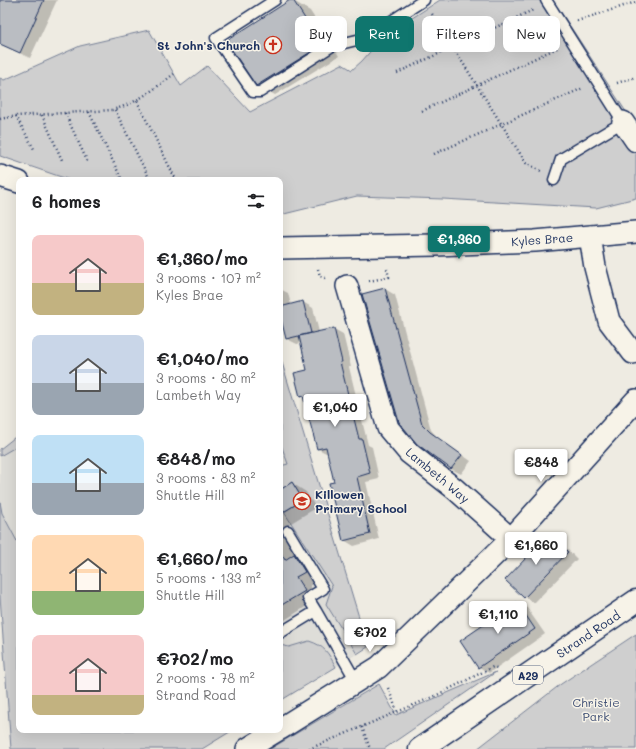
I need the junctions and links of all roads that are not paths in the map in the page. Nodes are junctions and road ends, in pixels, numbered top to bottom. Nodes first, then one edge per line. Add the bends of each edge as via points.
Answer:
1 (275, 0) edge
2 (424, 0) edge
3 (547, 1) edge
4 (623, 122) junction
5 (636, 141) edge
6 (0, 176) edge
7 (554, 180) road end
8 (16, 181) edge
9 (636, 232) edge
10 (590, 236) junction
11 (283, 248) edge
12 (347, 286) road end
13 (633, 353) dead end
14 (636, 400) edge
15 (288, 531) dead end
16 (511, 539) junction
17 (636, 601) edge
18 (316, 611) junction
19 (283, 631) edge
20 (356, 681) junction
21 (283, 727) edge
22 (273, 733) edge
23 (247, 749) edge
24 (420, 749) edge

1 - 2 lane via 216,38 253,92 260,92 332,46 365,38
3 - 4 lane
4 - 5 street
4 - 7 lane via 561,159
6 - 8 street
9 - 10 street, Kyles Brae
10 - 11 street, Kyles Brae via 436,245
10 - 13 street via 609,321
12 - 16 street, Lambeth Way via 388,428 409,453 455,489
14 - 16 street
15 - 18 lane via 323,589 308,598
16 - 20 street via 379,667
17 - 24 main road, Strand Road / A29
18 - 19 lane
18 - 20 lane
20 - 21 street
22 - 23 street

